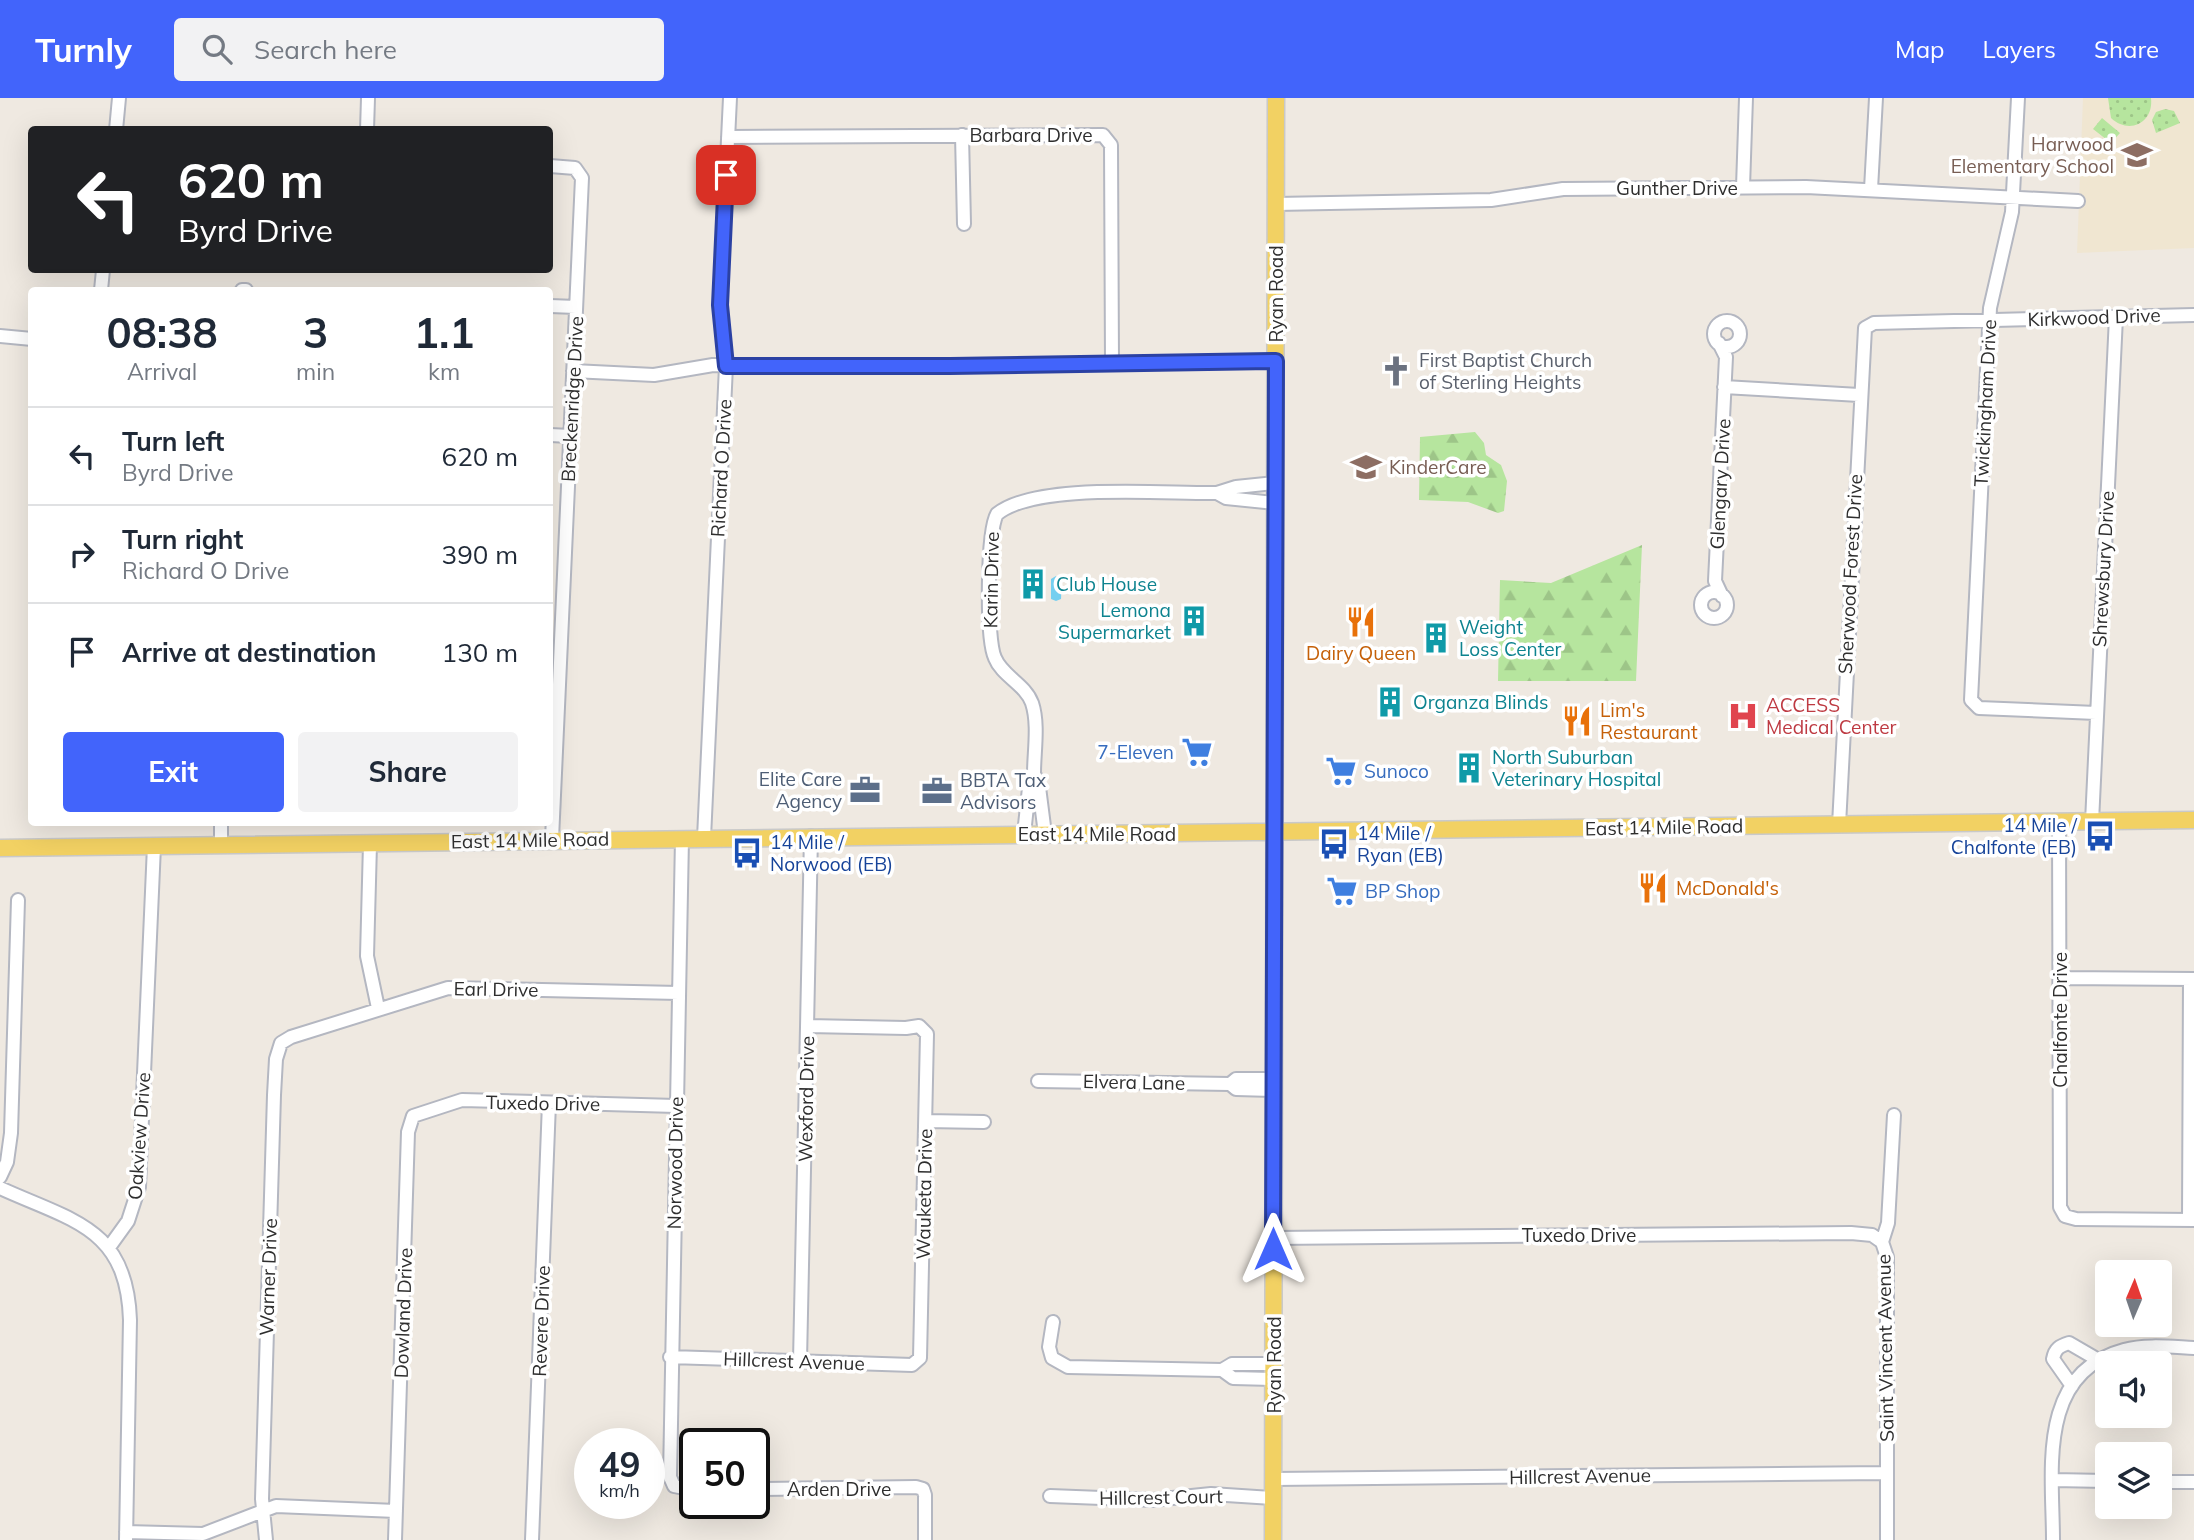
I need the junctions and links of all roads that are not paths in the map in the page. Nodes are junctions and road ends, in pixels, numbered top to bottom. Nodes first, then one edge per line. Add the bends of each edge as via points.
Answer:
1 (118, 98) edge
2 (368, 98) edge
3 (730, 98) edge
4 (1276, 98) edge
5 (1746, 98) edge
6 (1876, 98) edge
7 (2018, 98) edge
8 (116, 126) edge
9 (367, 126) edge
10 (962, 135) junction
11 (728, 137) junction
12 (553, 166) edge
13 (1743, 187) junction
14 (1871, 189) junction
15 (2014, 197) junction
16 (2078, 201) dead end
17 (1276, 204) junction
18 (964, 224) dead end
19 (553, 306) edge
20 (576, 307) junction
21 (2194, 315) edge
22 (2116, 317) junction
23 (1989, 320) junction
24 (1868, 324) joint
25 (0, 336) edge
26 (28, 338) edge
27 (1719, 344) junction
28 (1734, 345) junction
29 (1726, 358) junction
30 (1276, 361) junction
31 (1112, 364) junction
32 (726, 366) junction
33 (573, 371) junction
34 (1724, 387) junction
35 (1859, 395) junction
36 (553, 435) edge
37 (570, 436) junction
38 (1275, 483) junction
39 (1217, 493) junction
40 (1275, 503) junction
41 (1715, 581) junction
42 (1706, 595) junction
43 (1722, 596) junction
44 (554, 696) edge
45 (2096, 713) junction
46 (553, 768) edge
47 (1034, 773) junction
48 (2194, 820) edge
49 (2059, 822) junction
50 (2092, 822) junction
51 (1839, 825) junction
52 (221, 826) edge
53 (552, 826) edge
54 (1275, 833) junction
55 (1024, 834) junction
56 (1045, 834) junction
57 (811, 836) junction
58 (682, 838) junction
59 (704, 838) junction
60 (552, 839) junction
61 (370, 844) junction
62 (154, 846) junction
63 (221, 846) junction
64 (0, 848) edge
65 (18, 900) dead end
66 (2060, 978) junction
67 (2192, 979) edge
68 (679, 993) junction
69 (378, 1008) junction
70 (808, 1026) junction
71 (281, 1044) joint
72 (1038, 1081) dead end
73 (1273, 1084) junction
74 (549, 1103) junction
75 (676, 1106) junction
76 (1894, 1115) dead end
77 (413, 1116) joint
78 (926, 1121) junction
79 (984, 1122) dead end
80 (0, 1177) edge
81 (0, 1188) edge
82 (2192, 1220) edge
83 (1273, 1238) junction
84 (1882, 1242) junction
85 (110, 1246) junction
86 (1053, 1322) dead end
87 (2194, 1348) edge
88 (2125, 1351) edge
89 (670, 1357) junction
90 (2095, 1358) edge
91 (800, 1361) junction
92 (917, 1363) joint
93 (2095, 1365) edge
94 (1275, 1372) junction
95 (2075, 1382) junction
96 (1886, 1473) junction
97 (1273, 1479) junction
98 (2053, 1480) junction
99 (2095, 1481) edge
100 (2172, 1482) edge
101 (2194, 1482) edge
102 (679, 1487) edge
103 (770, 1489) edge
104 (1050, 1496) dead end
105 (1273, 1497) junction
106 (396, 1511) junction
107 (262, 1512) junction
108 (126, 1536) edge
109 (266, 1540) edge
110 (395, 1540) edge
111 (532, 1540) edge
112 (925, 1540) edge
113 (1273, 1540) edge
114 (1887, 1540) edge
115 (2053, 1540) edge

1 - 8 street
2 - 9 street
3 - 11 street, Richard O Drive
4 - 17 main road, Ryan Road
5 - 13 street
6 - 14 street
7 - 15 street, Twickingham Drive
10 - 11 street, Barbara Drive
10 - 18 street
10 - 31 street, Barbara Drive via 1099,134 1110,141
11 - 32 street, Richard O Drive via 720,305
12 - 20 street, Breckenridge Drive via 579,170 582,178
13 - 14 street, Gunther Drive
13 - 17 street, Gunther Drive via 1563,189 1491,200
14 - 15 street, Gunther Drive
15 - 16 street, Gunther Drive
15 - 23 street, Twickingham Drive
17 - 30 main road, Ryan Road
19 - 20 street
20 - 33 street, Breckenridge Drive
21 - 22 street, Kirkwood Drive
22 - 23 street, Kirkwood Drive
22 - 45 street, Shrewsbury Drive
23 - 24 street, Kirkwood Drive
23 - 45 street, Twickingham Drive via 1971,696 1977,707
24 - 35 street, Sherwood Forest Drive via 1863,333
25 - 26 street
27 - 28 street
27 - 28 street via 1715,329 1730,321 1739,330
27 - 29 street
28 - 29 street, Glengary Drive
29 - 34 street, Glengary Drive
30 - 31 street
30 - 38 main road, Ryan Road
31 - 32 street
32 - 33 street via 654,375
32 - 59 street, Richard O Drive
33 - 37 street, Breckenridge Drive
34 - 35 street
34 - 41 street, Glengary Drive
35 - 51 street, Sherwood Forest Drive
36 - 37 street
37 - 44 street, Breckenridge Drive
38 - 39 street, Karin Drive via 1236,486
38 - 40 main road, Ryan Road
39 - 40 street, Karin Drive
39 - 47 street, Karin Drive via 1055,494 997,514 990,535 991,644 999,665 1033,706
40 - 54 main road, Ryan Road
41 - 42 street
41 - 43 street, Glengary Drive
42 - 43 street
42 - 43 street via 1701,606 1711,618 1725,611
44 - 46 street, Breckenridge Drive
45 - 50 street, Shrewsbury Drive
47 - 55 street, Karin Drive
47 - 56 street, Karin Drive
48 - 50 main road, East 14 Mile Road
49 - 50 main road, East 14 Mile Road
49 - 51 main road, East 14 Mile Road
49 - 66 street, Chalfonte Drive
51 - 54 main road, East 14 Mile Road
52 - 63 street
53 - 60 street, Breckenridge Drive
54 - 56 main road, East 14 Mile Road
54 - 73 main road, Ryan Road
55 - 56 main road, East 14 Mile Road
55 - 57 main road, East 14 Mile Road
57 - 59 main road, East 14 Mile Road
57 - 70 street, Wexford Drive
58 - 59 main road, East 14 Mile Road
58 - 60 main road, East 14 Mile Road
58 - 68 street, Norwood Drive
60 - 61 main road, East 14 Mile Road
61 - 63 main road, East 14 Mile Road
61 - 69 street via 367,956
62 - 63 main road, East 14 Mile Road
62 - 64 main road, East 14 Mile Road
62 - 85 street, Oakview Drive via 139,1187 128,1221
65 - 80 street via 12,1133
66 - 67 street
66 - 82 street, Chalfonte Drive via 2060,1207 2065,1216 2076,1219
67 - 82 street
68 - 69 street, Earl Drive via 448,988
68 - 75 street, Norwood Drive
69 - 71 street, Earl Drive
70 - 78 street, Wauketa Drive via 922,1026 927,1034
70 - 91 street, Wexford Drive
71 - 107 street, Warner Drive via 274,1094
72 - 73 street, Elvera Lane via 1230,1084 1236,1089
73 - 83 main road, Ryan Road
74 - 75 street, Tuxedo Drive
74 - 77 street, Tuxedo Drive via 461,1100
74 - 111 street, Revere Drive
75 - 89 street, Norwood Drive
76 - 84 street, Saint Vincent Avenue via 1888,1223
77 - 106 street, Dowland Drive via 408,1132
78 - 79 street
78 - 92 street, Wauketa Drive
81 - 85 street via 79,1224
83 - 84 street, Tuxedo Drive via 1851,1233 1872,1235
83 - 94 main road, Ryan Road
84 - 96 street, Saint Vincent Avenue via 1887,1257
85 - 108 street via 130,1303
86 - 94 street via 1052,1358 1068,1367 1222,1370 1233,1378
87 - 88 street
89 - 91 street, Hillcrest Avenue
89 - 102 street, Norwood Drive via 670,1477
90 - 95 street via 2069,1343 2054,1351 2053,1359
91 - 92 street, Hillcrest Avenue
93 - 95 street
94 - 97 main road, Ryan Road
95 - 98 street via 2055,1425
96 - 97 street, Hillcrest Avenue
96 - 114 street, Saint Vincent Avenue
97 - 105 main road, Ryan Road
98 - 99 street
98 - 115 street
100 - 101 street
103 - 112 street, Arden Drive via 923,1489
104 - 105 street, Hillcrest Court via 1153,1500 1212,1494
105 - 113 main road, Ryan Road
106 - 107 street via 276,1506
106 - 110 street, Dowland Drive
107 - 108 street via 203,1534
107 - 109 street, Warner Drive

